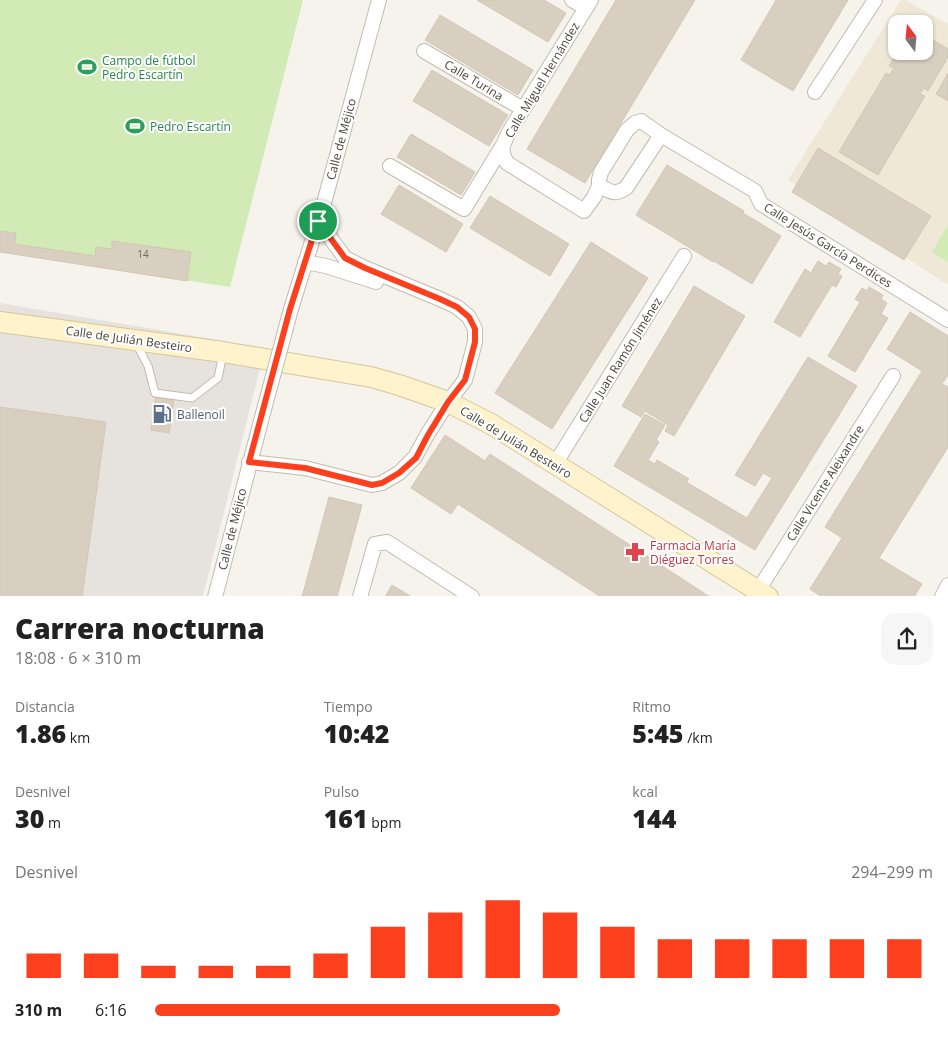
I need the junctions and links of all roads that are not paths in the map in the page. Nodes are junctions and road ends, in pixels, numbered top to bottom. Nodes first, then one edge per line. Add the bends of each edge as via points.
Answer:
1 (379, 0) edge
2 (572, 0) edge
3 (875, 0) edge
4 (588, 4) edge
5 (424, 51) dead end
6 (815, 92) dead end
7 (523, 109) junction
8 (661, 135) junction
9 (502, 145) junction
10 (390, 166) dead end
11 (599, 186) junction
12 (318, 221) junction
13 (684, 256) dead end
14 (305, 262) junction
15 (440, 299) junction
16 (948, 320) edge
17 (0, 322) edge
18 (135, 340) junction
19 (223, 352) junction
20 (893, 376) dead end
21 (448, 402) junction
22 (249, 462) junction
23 (555, 464) junction
24 (948, 585) edge
25 (760, 594) edge
26 (215, 596) edge
27 (360, 596) edge
28 (472, 596) edge
29 (942, 596) edge

1 - 12 street, Calle de Méjico
2 - 4 street
3 - 6 street
4 - 7 street, Calle Miguel Hernández
5 - 7 street, Calle Turina
7 - 9 street, Calle Miguel Hernández
8 - 11 street via 626,188 612,193
8 - 11 street, Calle Jesús García Perdices via 641,121 635,122 601,172
8 - 16 street, Calle Jesús García Perdices via 754,191 761,204
9 - 10 street via 464,209
9 - 11 street, Calle Miguel Hernández via 507,164 584,211
12 - 14 street, Calle de Méjico
12 - 15 street via 345,258
13 - 23 street, Calle Juan Ramón Jiménez
14 - 15 street
14 - 22 street, Calle de Méjico, bridge
15 - 21 street via 469,317 475,329 475,342 465,380
17 - 18 street, Calle de Julián Besteiro
18 - 19 street, Calle de Julián Besteiro
18 - 19 lane via 148,366 155,393 192,398 218,378
19 - 21 street, Calle de Julián Besteiro via 371,377
20 - 25 street, Calle Vicente Aleixandre
21 - 22 street via 416,458 382,483 372,485 305,468
21 - 23 street, Calle de Julián Besteiro via 491,424
22 - 26 street, Calle de Méjico
23 - 25 street, Calle de Julián Besteiro
24 - 29 street
27 - 28 street via 375,544 386,542

